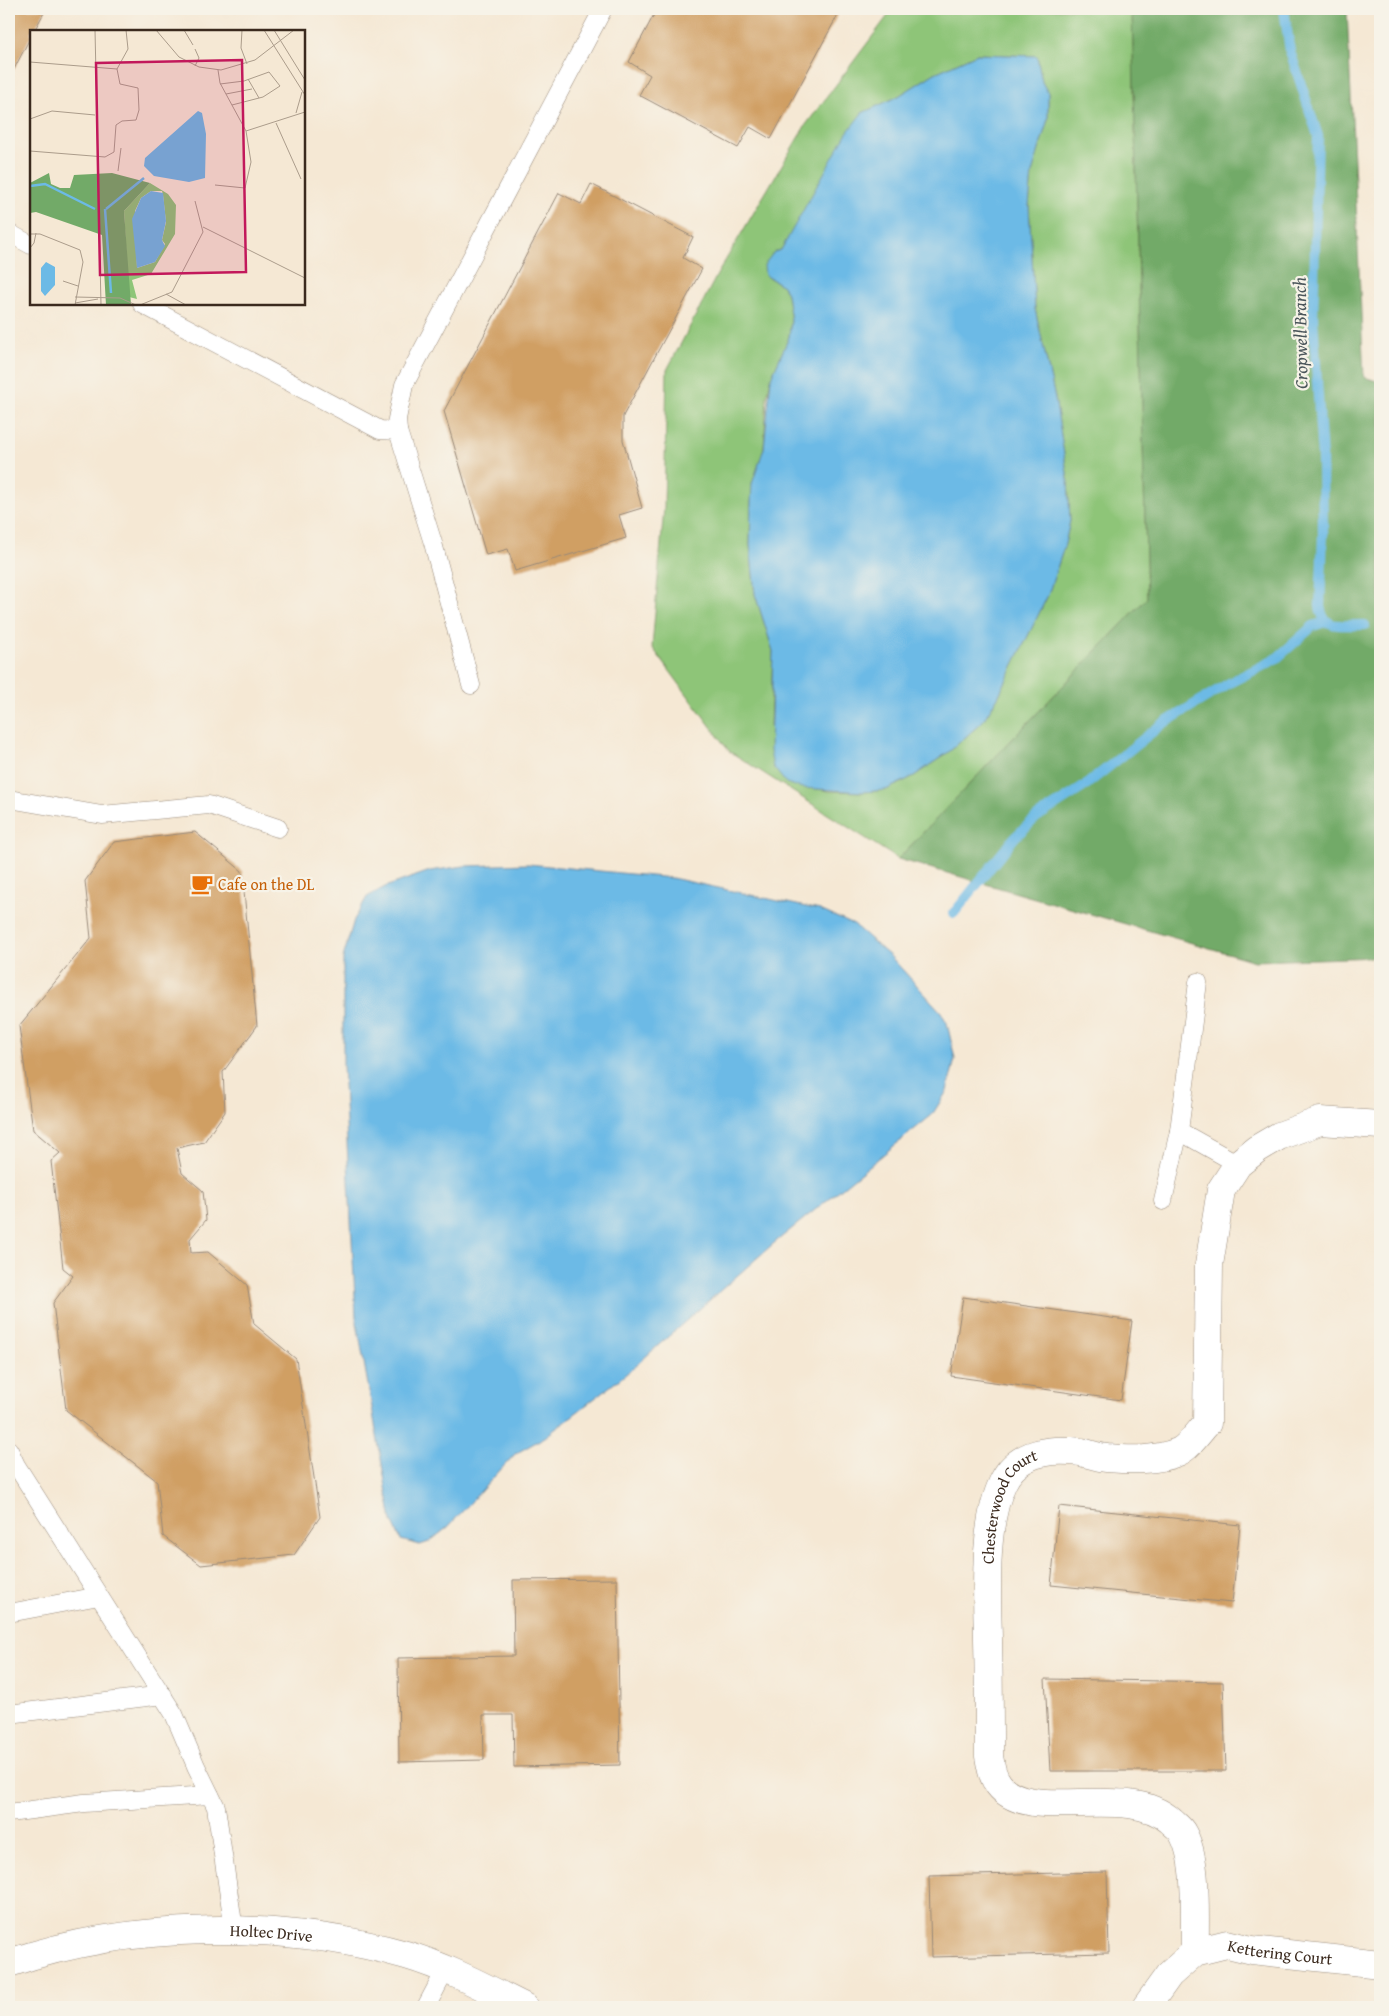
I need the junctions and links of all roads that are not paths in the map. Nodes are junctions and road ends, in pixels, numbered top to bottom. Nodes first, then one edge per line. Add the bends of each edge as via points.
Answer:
1 (603, 9) edge
2 (9, 233) edge
3 (30, 244) edge
4 (144, 305) edge
5 (398, 432) junction
6 (471, 685) dead end
7 (9, 799) edge
8 (278, 828) dead end
9 (1198, 982) dead end
10 (1380, 1125) edge
11 (1179, 1132) junction
12 (1238, 1164) junction
13 (1164, 1201) dead end
14 (9, 1450) edge
15 (99, 1596) junction
16 (9, 1613) edge
17 (163, 1695) junction
18 (9, 1714) edge
19 (210, 1795) junction
20 (9, 1813) edge
21 (234, 1930) junction
22 (1195, 1952) junction
23 (9, 1963) edge
24 (1380, 1964) edge
25 (445, 1971) junction
26 (426, 2007) edge
27 (524, 2007) edge
28 (1146, 2007) edge

1 - 5 lane via 404,385 397,419
2 - 3 lane
4 - 5 lane via 380,430
5 - 6 lane via 433,543
7 - 8 lane via 102,815 210,805
9 - 11 lane
10 - 12 street, Chesterwood Court via 1320,1120 1279,1136
11 - 12 lane
11 - 13 lane
12 - 22 street, Chesterwood Court via 1221,1190 1212,1237 1207,1423 1180,1451 1157,1458 1106,1458 1055,1451 1034,1454 1016,1464 1003,1481 995,1505 988,1560 989,1756 992,1773 999,1786 1012,1796 1031,1802 1135,1804 1161,1812 1182,1831 1192,1855
14 - 15 lane
15 - 16 lane
15 - 17 lane
17 - 18 lane
17 - 19 lane
19 - 20 lane via 84,1803
19 - 21 lane via 216,1807
21 - 23 street, Holtec Drive via 205,1928 74,1944
21 - 25 street, Holtec Drive via 340,1942 407,1956
22 - 24 street, Kettering Court via 1227,1944 1252,1950
22 - 28 street, Kettering Court via 1169,1975
25 - 26 lane
25 - 27 street, Holtec Drive

